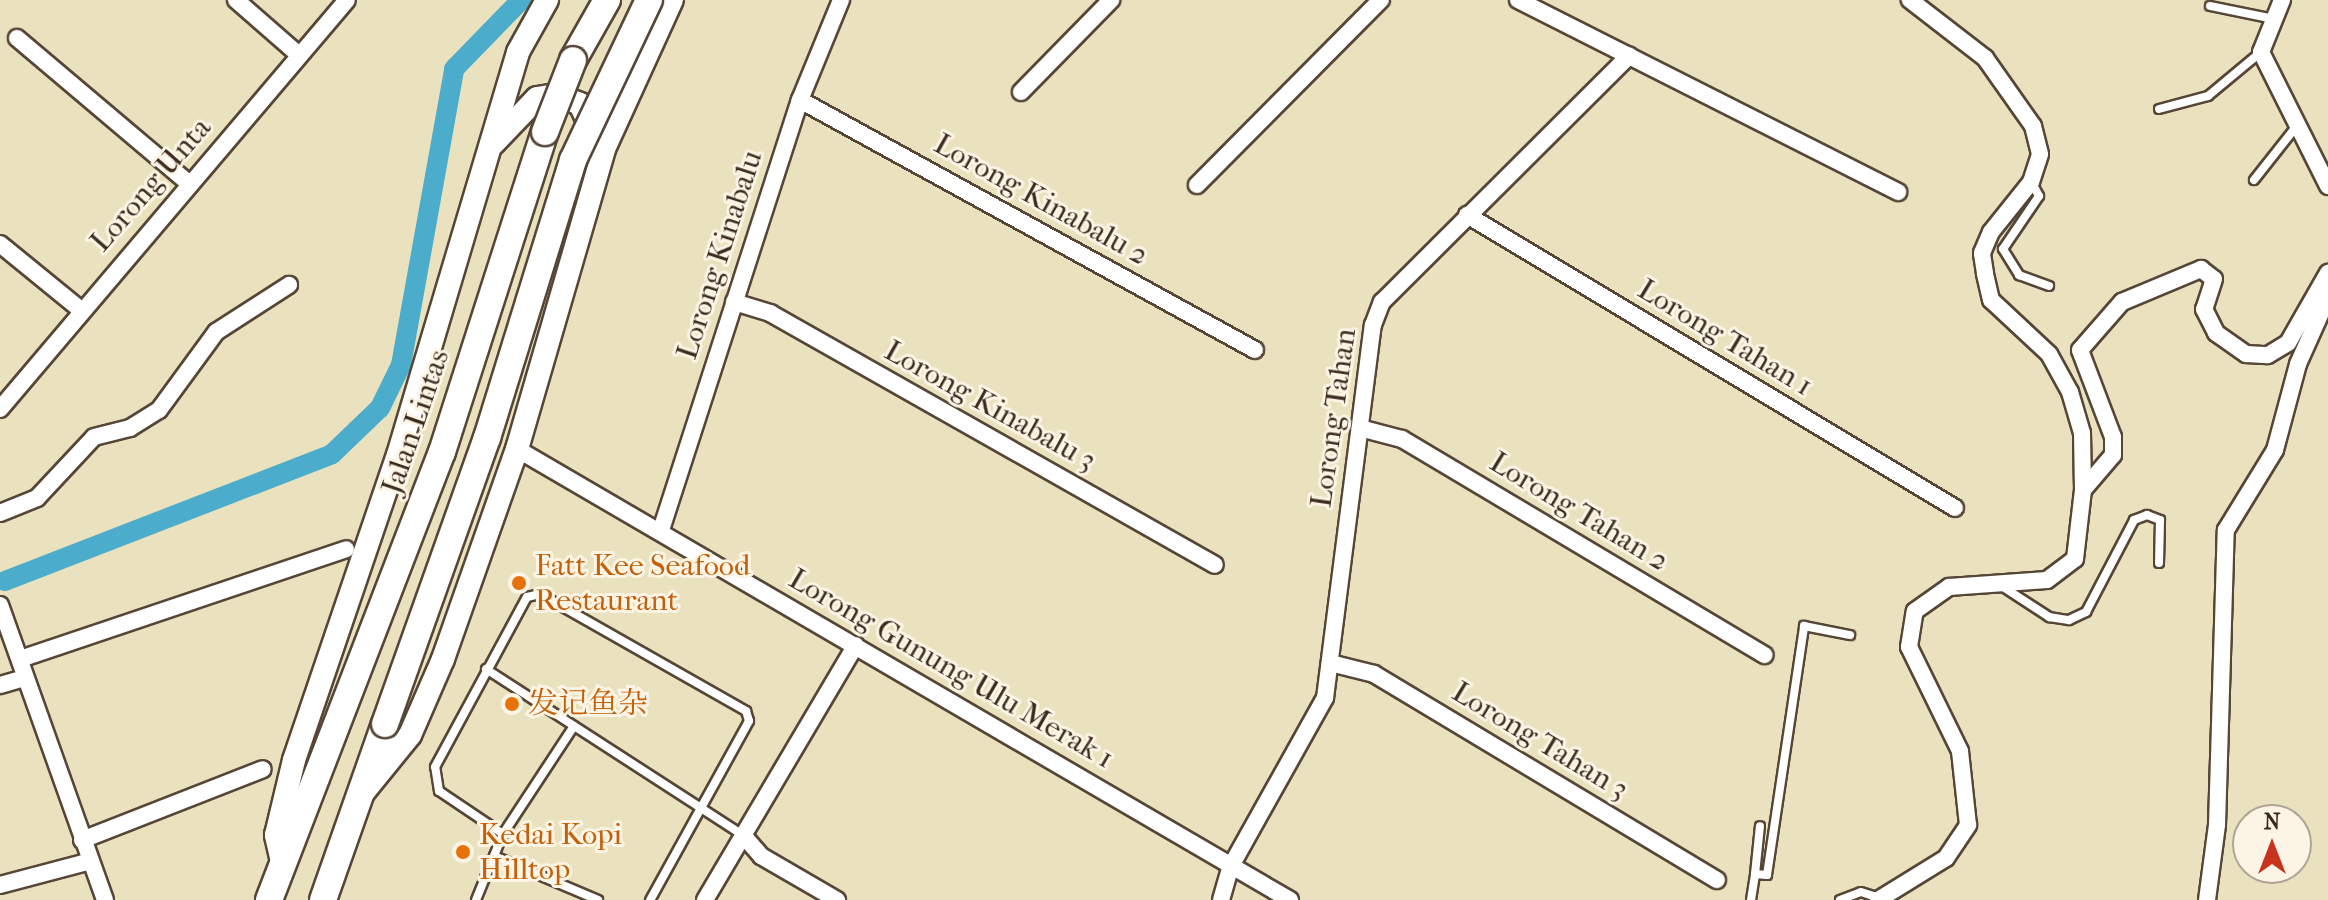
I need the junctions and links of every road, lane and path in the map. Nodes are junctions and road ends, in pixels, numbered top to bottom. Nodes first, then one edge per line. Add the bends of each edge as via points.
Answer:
1 (236, 0) edge
2 (347, 0) edge
3 (547, 0) edge
4 (607, 0) edge
5 (649, 0) edge
6 (672, 0) edge
7 (841, 0) edge
8 (1111, 0) edge
9 (1381, 0) edge
10 (1518, 0) edge
11 (1910, 0) edge
12 (2282, 0) edge
13 (2210, 6) dead end
14 (2274, 19) junction
15 (17, 38) dead end
16 (2261, 52) junction
17 (298, 54) junction
18 (1629, 56) junction
19 (1021, 92) dead end
20 (800, 100) junction
21 (2159, 109) dead end
22 (2295, 128) junction
23 (490, 147) junction
24 (2254, 180) dead end
25 (2031, 182) junction
26 (190, 184) junction
27 (1197, 185) dead end
28 (2328, 186) edge
29 (1898, 192) dead end
30 (592, 199) junction
31 (1467, 215) junction
32 (0, 244) edge
33 (2328, 273) edge
34 (289, 285) dead end
35 (2049, 286) dead end
36 (2328, 297) edge
37 (734, 302) junction
38 (81, 310) junction
39 (1255, 350) dead end
40 (0, 409) edge
41 (1360, 428) junction
42 (517, 449) junction
43 (2083, 490) junction
44 (1955, 508) dead end
45 (0, 513) edge
46 (661, 530) junction
47 (346, 549) dead end
48 (2159, 563) dead end
49 (1215, 565) dead end
50 (2000, 585) junction
51 (0, 605) edge
52 (1850, 635) dead end
53 (856, 645) junction
54 (1764, 655) dead end
55 (20, 659) junction
56 (1330, 663) junction
57 (486, 669) junction
58 (25, 678) junction
59 (0, 685) edge
60 (574, 726) junction
61 (263, 769) dead end
62 (358, 798) junction
63 (703, 806) junction
64 (1760, 826) dead end
65 (503, 834) junction
66 (743, 835) junction
67 (82, 840) junction
68 (494, 856) junction
69 (91, 861) junction
70 (283, 866) junction
71 (1231, 866) junction
72 (1755, 874) junction
73 (1717, 880) dead end
74 (0, 885) edge
75 (1879, 899) edge
76 (105, 900) edge
77 (269, 900) edge
78 (323, 900) edge
79 (476, 900) edge
80 (598, 900) edge
81 (650, 900) edge
82 (705, 900) edge
83 (837, 900) edge
84 (1221, 900) edge
85 (1290, 900) edge
86 (1751, 900) edge
87 (1840, 900) edge
88 (2207, 900) edge

1 - 17 street
2 - 17 street, Lorong Unta
3 - 23 main road, Jalan Lintas via 518,52
4 - 70 highway, Jalan Lintas, bridge via 545,132 442,452
5 - 62 highway, bridge via 573,160 472,483
6 - 30 main road via 604,149
7 - 20 street, Lorong Kinabalu
8 - 19 street
9 - 27 street
10 - 18 street
11 - 25 street via 1985,58 2007,86 2033,126 2040,154
12 - 14 street
13 - 14 lane
14 - 16 street
15 - 26 street
16 - 21 lane via 2208,96
16 - 22 street
17 - 26 street, Lorong Unta
18 - 29 street
18 - 31 street, Lorong Tahan
20 - 37 street, Lorong Kinabalu
20 - 39 street, Lorong Kinabalu 2
22 - 24 lane
22 - 28 street
23 - 30 main road via 537,98 570,97 590,118 594,134
23 - 70 main road, Jalan Lintas via 394,469 294,760 276,835
25 - 35 lane via 2039,196 2003,249 2019,275
25 - 43 street via 1991,232 1982,253 1985,273 1991,300 2049,354 2070,392 2082,433
26 - 38 street, Lorong Unta
30 - 42 main road
31 - 41 street, Lorong Tahan via 1382,302
31 - 44 street, Lorong Tahan 1
32 - 38 street
33 - 43 street via 2288,343 2268,355 2246,354 2216,333 2204,309 2214,279 2201,269 2122,302 2080,350 2113,437 2113,455
34 - 45 street via 216,332 159,410 130,428 94,437 37,498
36 - 88 street via 2298,364 2275,450 2226,530 2217,825
37 - 46 street, Lorong Kinabalu
37 - 49 street, Lorong Kinabalu 3 via 770,313
38 - 40 street, Lorong Unta
41 - 54 street, Lorong Tahan 2 via 1402,439
41 - 56 street, Lorong Tahan
42 - 46 street, Lorong Gunung Ulu Merak 1
42 - 62 main road via 422,711 394,760
43 - 50 street via 2075,559 2047,580
46 - 53 street, Lorong Gunung Ulu Merak 1
47 - 55 street
48 - 50 lane via 2160,520 2147,515 2134,520 2086,612 2069,620 2049,617
50 - 75 street via 1949,587 1928,597 1906,629 1960,751 1968,825 1946,858
51 - 55 street
52 - 72 lane via 1804,626 1767,875
53 - 66 street
53 - 71 street, Lorong Gunung Ulu Merak 1
55 - 58 street
56 - 71 street, Lorong Tahan via 1321,711
56 - 73 street, Lorong Tahan 3 via 1374,674
57 - 60 lane
57 - 63 lane via 527,597 540,594 746,711 749,721
57 - 65 lane via 435,767 439,791
58 - 59 street
58 - 67 street
60 - 63 lane
60 - 65 lane
61 - 67 street
62 - 78 highway
63 - 66 lane
63 - 81 lane
64 - 72 lane
65 - 68 lane
66 - 82 street
66 - 83 street via 761,856
67 - 69 street
68 - 79 lane
68 - 80 lane
69 - 74 street
69 - 76 street
70 - 77 highway, Jalan Lintas
71 - 84 street, Lorong Tahan
71 - 85 street, Lorong Gunung Ulu Merak 1
72 - 86 lane
75 - 87 lane via 1861,892

